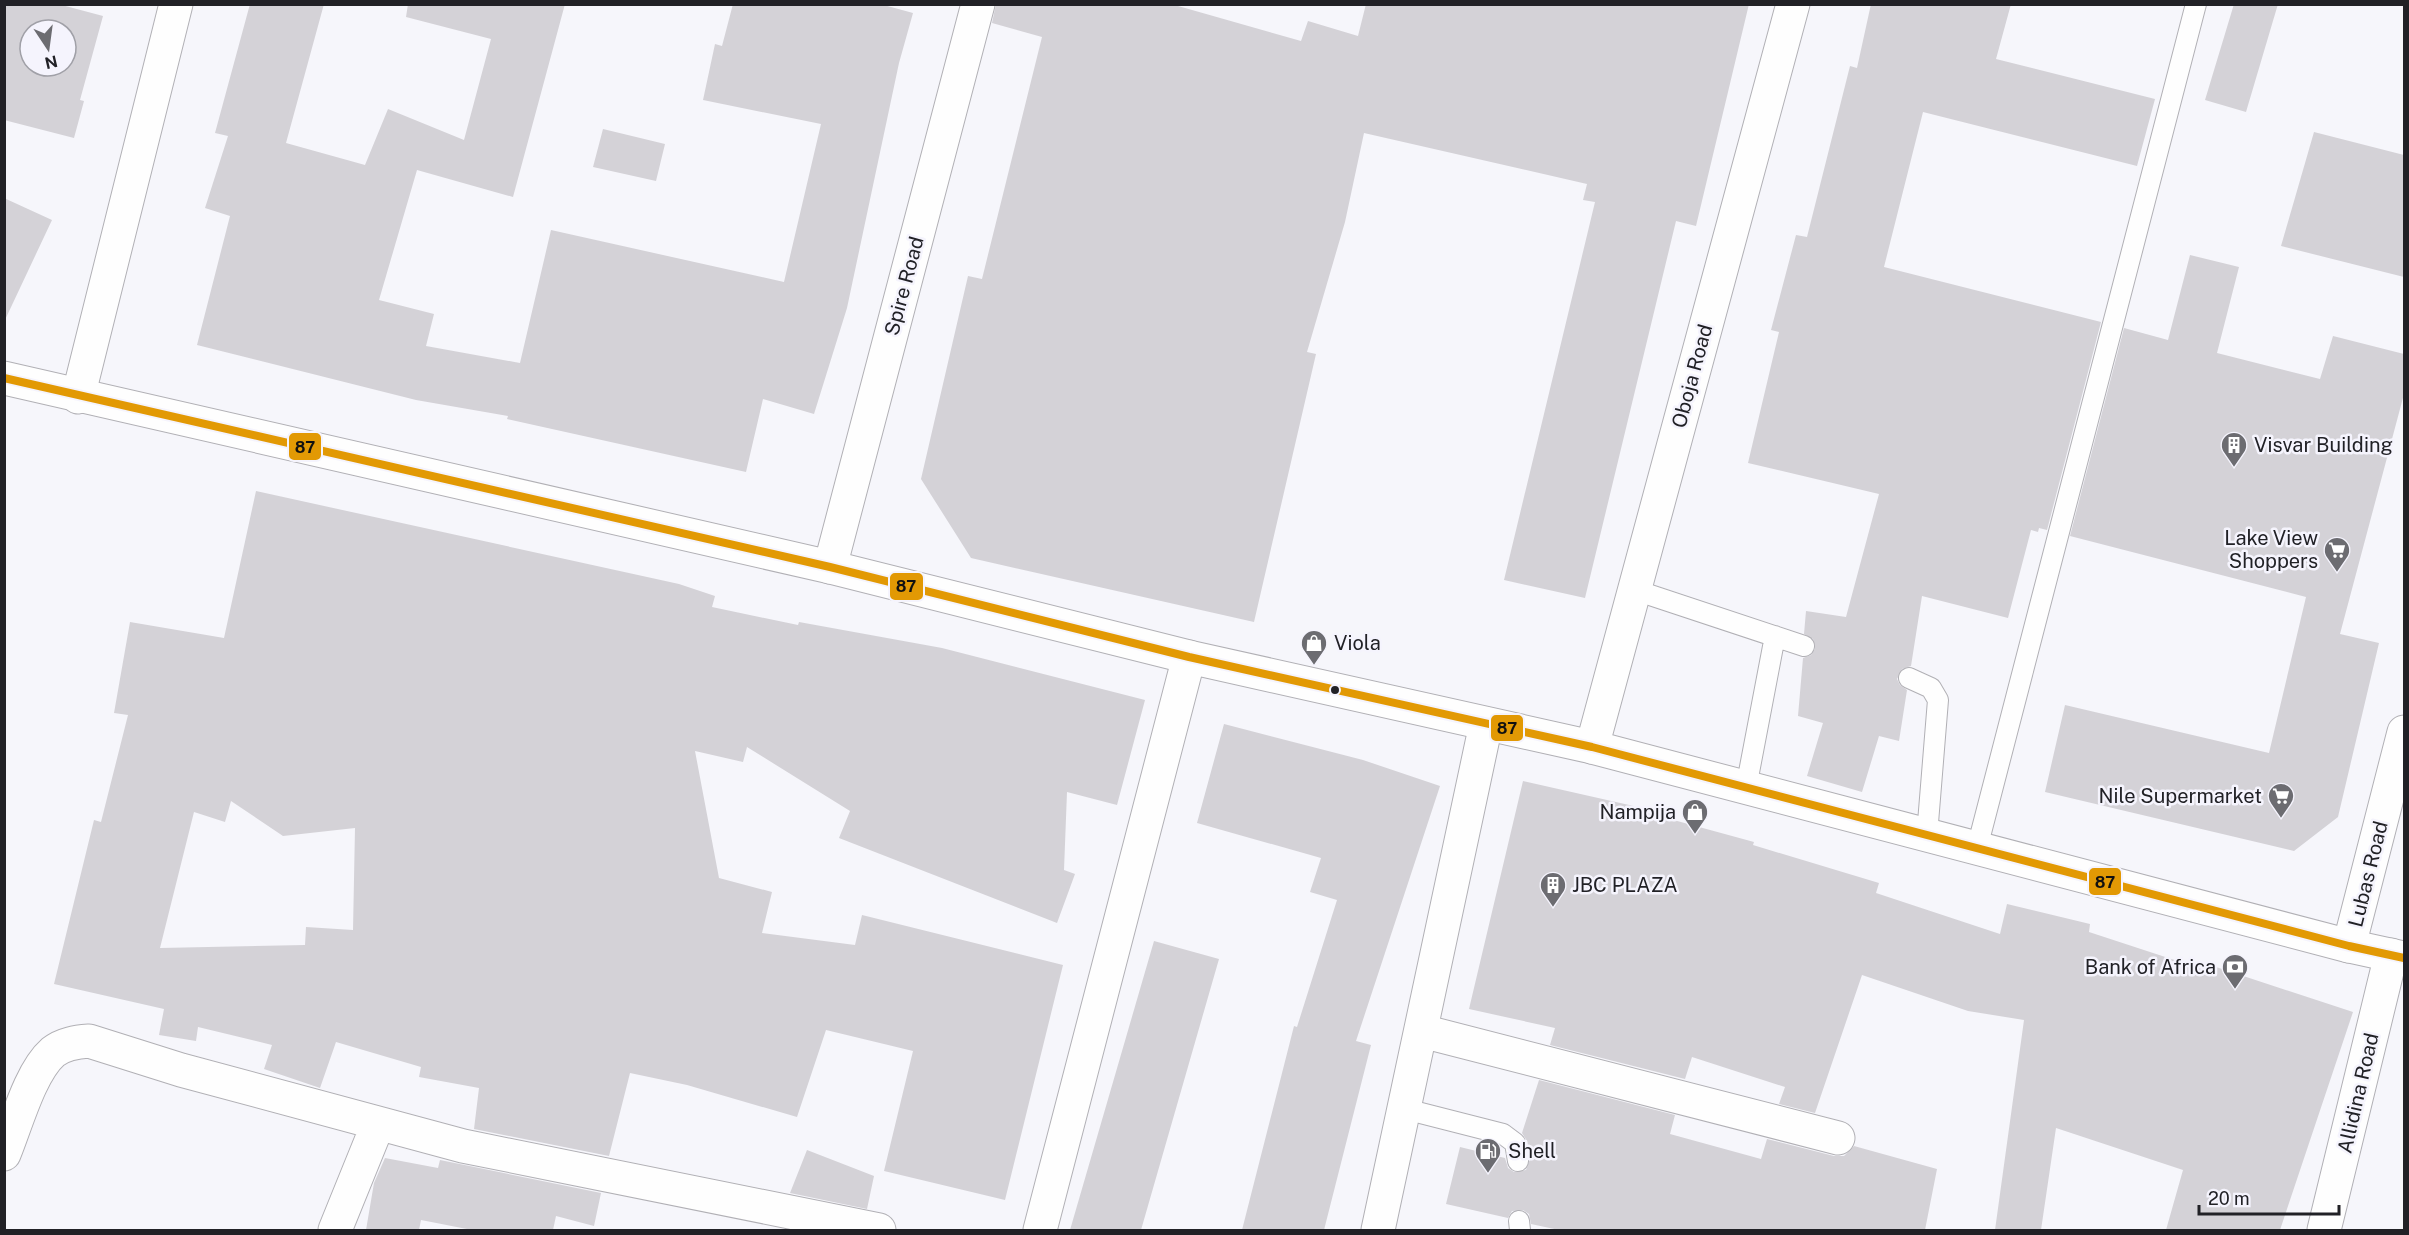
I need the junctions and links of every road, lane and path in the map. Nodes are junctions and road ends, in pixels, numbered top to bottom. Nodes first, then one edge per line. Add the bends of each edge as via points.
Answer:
1 (176, 4) edge
2 (978, 4) edge
3 (1792, 4) edge
4 (2196, 4) edge
5 (4, 378) edge
6 (78, 397) junction
7 (830, 567) junction
8 (1635, 590) junction
9 (1775, 636) junction
10 (1804, 646) dead end
11 (1189, 657) junction
12 (1909, 678) dead end
13 (1486, 724) junction
14 (2404, 732) edge
15 (1592, 747) junction
16 (1746, 788) junction
17 (1927, 835) junction
18 (1977, 848) junction
19 (2349, 946) junction
20 (2398, 956) edge
21 (1422, 1031) junction
22 (1405, 1109) junction
23 (378, 1124) junction
24 (1838, 1138) dead end
25 (4, 1154) edge
26 (1518, 1161) dead end
27 (335, 1230) edge
28 (879, 1230) edge
29 (1040, 1230) edge
30 (1378, 1230) edge
31 (2324, 1230) edge

1 - 6 street
2 - 7 street, Spire Road
3 - 8 street, Oboja Road
4 - 18 lane
5 - 6 street
6 - 7 street
7 - 11 street
8 - 9 lane
8 - 15 street, Oboja Road
9 - 10 lane
9 - 16 lane
11 - 13 street
11 - 29 street
12 - 17 lane via 1931,688 1938,700
13 - 15 street
13 - 21 street
14 - 19 street, Lubas Road
15 - 16 street
16 - 17 street
17 - 18 street
18 - 19 street
19 - 20 street
20 - 31 street, Allidina Road
21 - 22 street
21 - 24 street
22 - 26 lane via 1503,1134 1515,1143
22 - 30 street
23 - 25 street via 89,1041 74,1042 55,1050 40,1065
23 - 27 street
23 - 28 street via 463,1146

